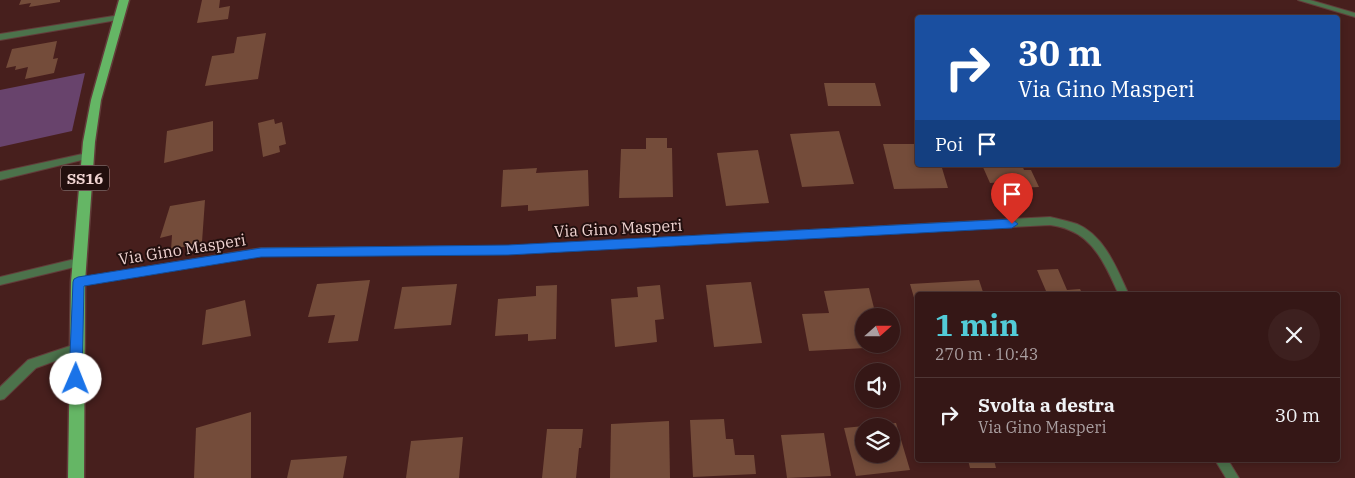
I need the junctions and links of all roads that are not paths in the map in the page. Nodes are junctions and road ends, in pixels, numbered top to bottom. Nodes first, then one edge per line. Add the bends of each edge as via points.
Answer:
1 (124, 0) edge
2 (1302, 0) edge
3 (1355, 14) edge
4 (120, 16) junction
5 (0, 37) edge
6 (87, 156) junction
7 (0, 176) edge
8 (80, 262) junction
9 (0, 281) edge
10 (78, 282) junction
11 (1123, 292) edge
12 (76, 349) junction
13 (0, 395) edge
14 (1222, 462) edge
15 (76, 478) edge
16 (1233, 478) edge

1 - 4 main road, SS16
2 - 3 street
4 - 5 street
4 - 6 main road, SS16 via 96,100
6 - 7 street
6 - 8 main road, SS16
8 - 9 street
8 - 10 main road, SS16
10 - 11 street, Via Gino Masperi via 261,252 508,250 1050,221 1074,227 1094,243 1109,263
10 - 12 main road, SS16
12 - 13 street via 32,364
12 - 15 main road, SS16
14 - 16 street

